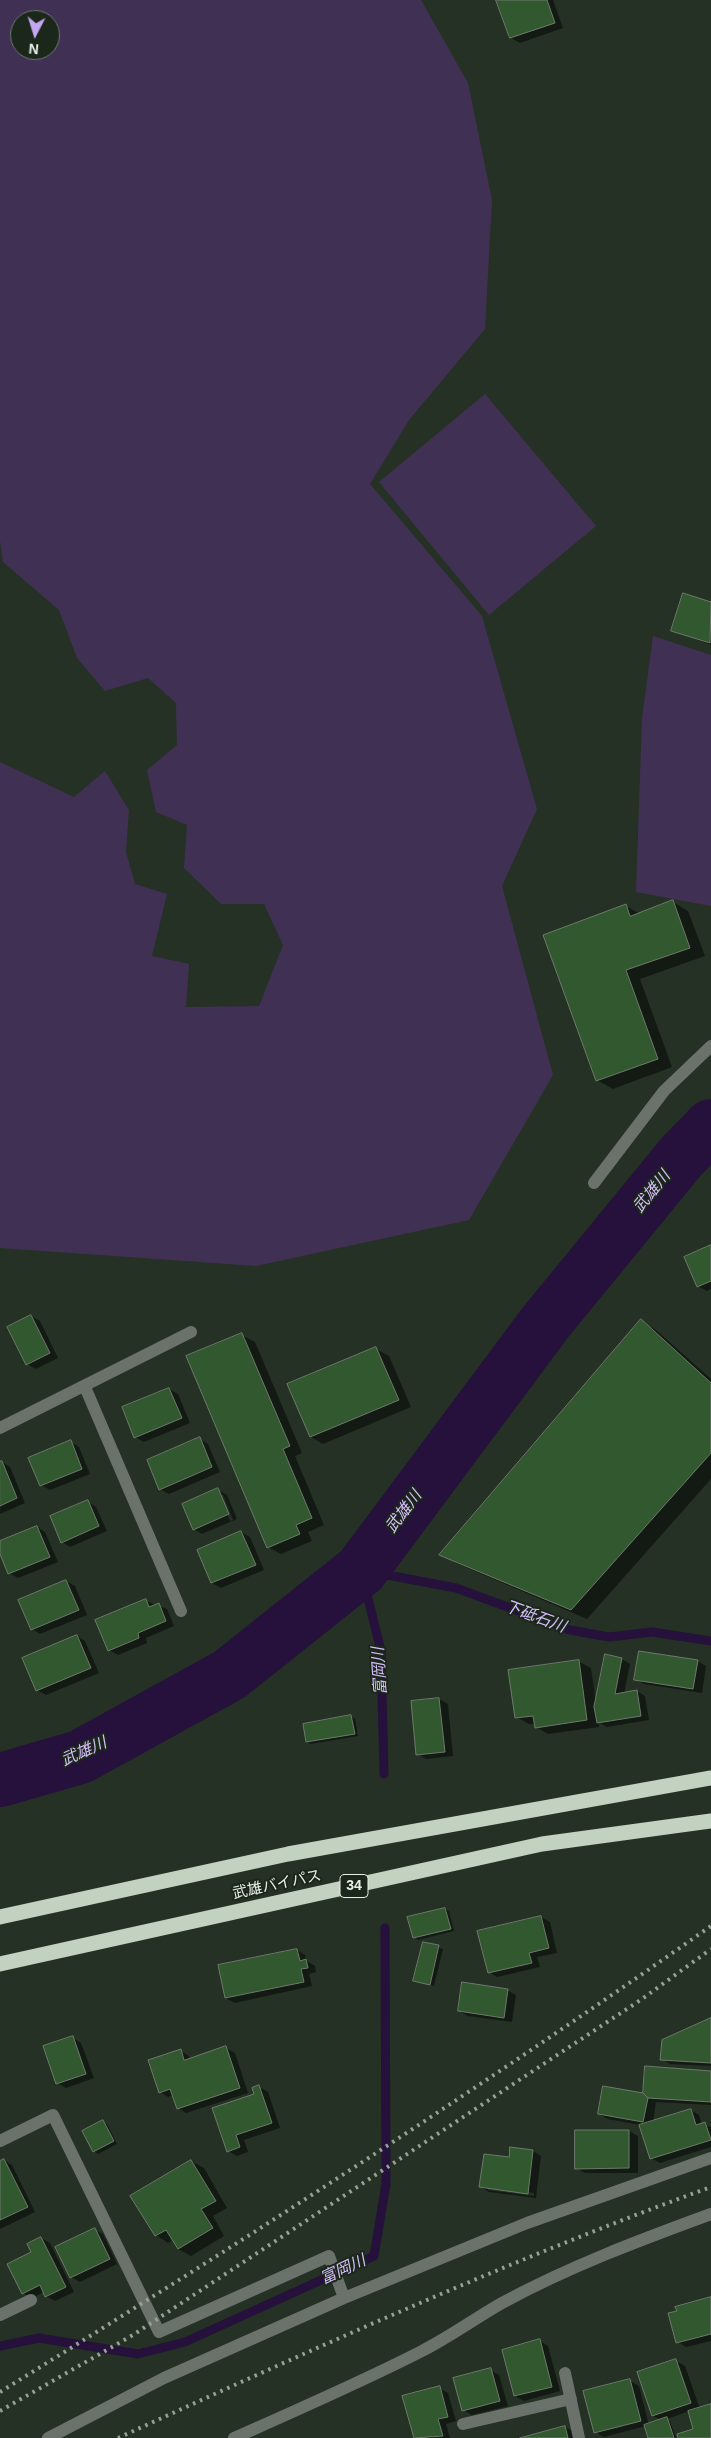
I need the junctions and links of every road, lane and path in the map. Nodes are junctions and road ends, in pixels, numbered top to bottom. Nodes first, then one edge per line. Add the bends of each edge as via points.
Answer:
1 (711, 1046) edge
2 (594, 1183) dead end
3 (191, 1332) dead end
4 (85, 1387) junction
5 (0, 1428) edge
6 (182, 1611) dead end
7 (711, 1778) edge
8 (711, 1820) edge
9 (0, 1917) edge
10 (0, 1964) edge
11 (0, 2141) edge
12 (711, 2158) edge
13 (711, 2214) edge
14 (344, 2298) junction
15 (31, 2300) dead end
16 (0, 2313) edge
17 (565, 2373) dead end
18 (571, 2399) junction
19 (463, 2424) dead end
20 (48, 2438) edge
21 (234, 2438) edge
22 (579, 2438) edge

1 - 2 street via 664,1091
3 - 4 street
4 - 5 street
4 - 6 street
7 - 9 highway, 武雄バイパス via 288,1854
8 - 10 highway, 武雄バイパス / 34 via 542,1844
11 - 14 street via 52,2115 159,2332 329,2256
12 - 14 street via 527,2223
13 - 21 street via 563,2274 503,2303 422,2351
14 - 20 street via 164,2378
15 - 16 street
17 - 18 street
18 - 19 street
18 - 22 street

